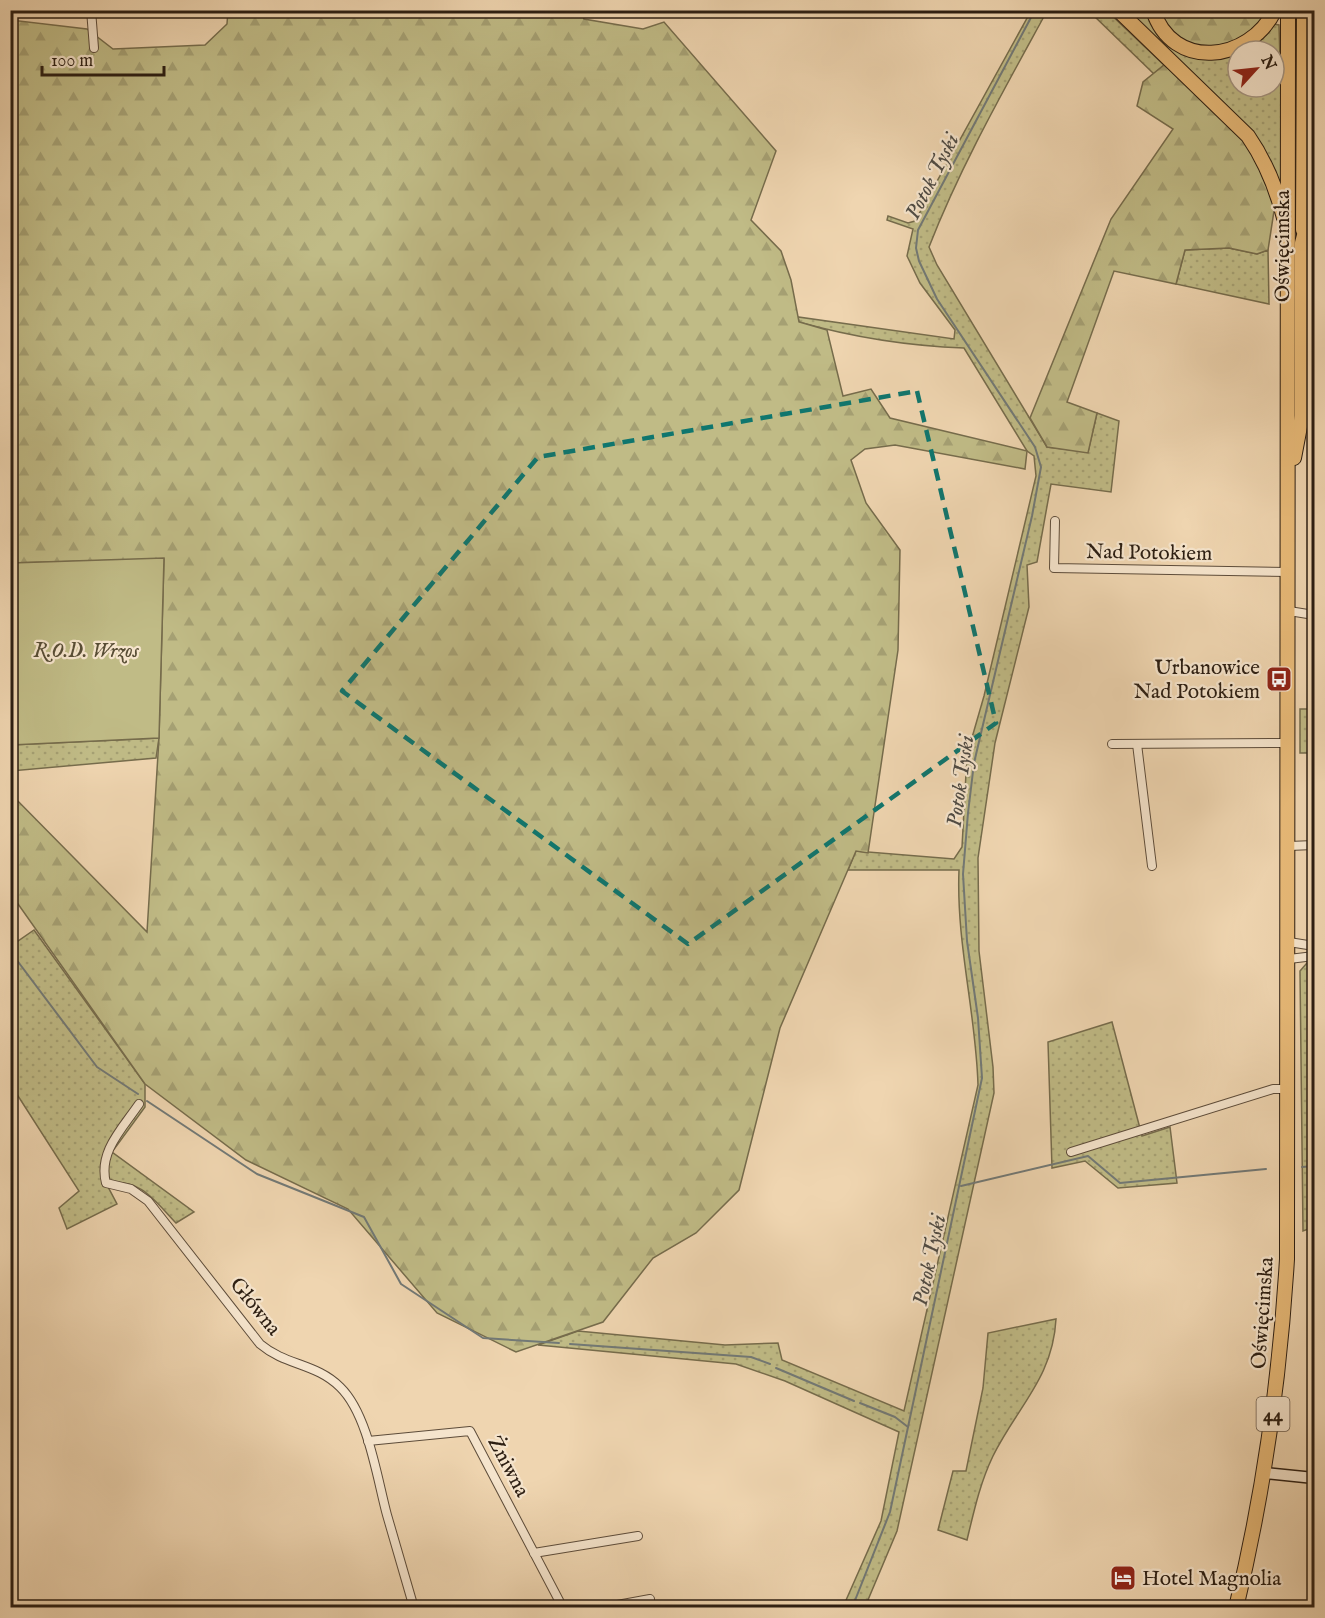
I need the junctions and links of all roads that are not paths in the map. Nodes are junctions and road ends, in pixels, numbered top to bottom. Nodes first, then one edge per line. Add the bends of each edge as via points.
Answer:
1 (91, 10) edge
2 (1118, 10) edge
3 (1153, 10) edge
4 (1275, 10) edge
5 (1288, 10) edge
6 (1303, 10) edge
7 (94, 48) dead end
8 (1314, 198) edge
9 (1296, 242) junction
10 (1055, 521) dead end
11 (1289, 572) junction
12 (1289, 611) junction
13 (1314, 615) edge
14 (1289, 743) junction
15 (1112, 744) dead end
16 (1137, 744) junction
17 (1314, 845) edge
18 (1289, 846) junction
19 (1152, 866) dead end
20 (1289, 942) junction
21 (1314, 946) edge
22 (1314, 956) edge
23 (1289, 959) junction
24 (1288, 1089) junction
25 (139, 1104) dead end
26 (1071, 1152) dead end
27 (368, 1442) junction
28 (1264, 1473) junction
29 (1314, 1478) edge
30 (638, 1536) dead end
31 (534, 1553) junction
32 (650, 1599) dead end
33 (414, 1608) edge
34 (563, 1608) edge
35 (601, 1608) edge
36 (1236, 1608) edge

1 - 7 street
2 - 9 highway via 1248,136 1275,182
3 - 4 highway via 1156,20 1180,45 1216,53 1229,51 1258,36
5 - 9 highway, Oświęcimska / 44
6 - 9 main road, Oświęcimska / 44
8 - 9 highway
9 - 11 highway, Oświęcimska / 44 via 1302,417 1289,480
10 - 11 street, Nad Potokiem via 1054,568
11 - 12 highway, Oświęcimska / 44
12 - 13 street
12 - 14 highway, Oświęcimska / 44
14 - 16 street
14 - 18 highway, Oświęcimska / 44
15 - 16 street
16 - 19 street
17 - 18 street
18 - 20 highway, Oświęcimska / 44
20 - 21 street
20 - 23 highway, Oświęcimska / 44
22 - 23 street
23 - 24 highway, Oświęcimska / 44
24 - 26 street via 1273,1089
24 - 28 highway, Oświęcimska / 44 via 1285,1301
25 - 27 street, Główna via 105,1155 102,1169 106,1183 131,1189 148,1201 260,1344 275,1356 326,1374 342,1389
27 - 31 street, Żniwna via 470,1431
27 - 33 street, Główna
28 - 29 street
28 - 36 highway, Oświęcimska / 44
30 - 31 street
31 - 34 street, Żniwna
32 - 35 street

